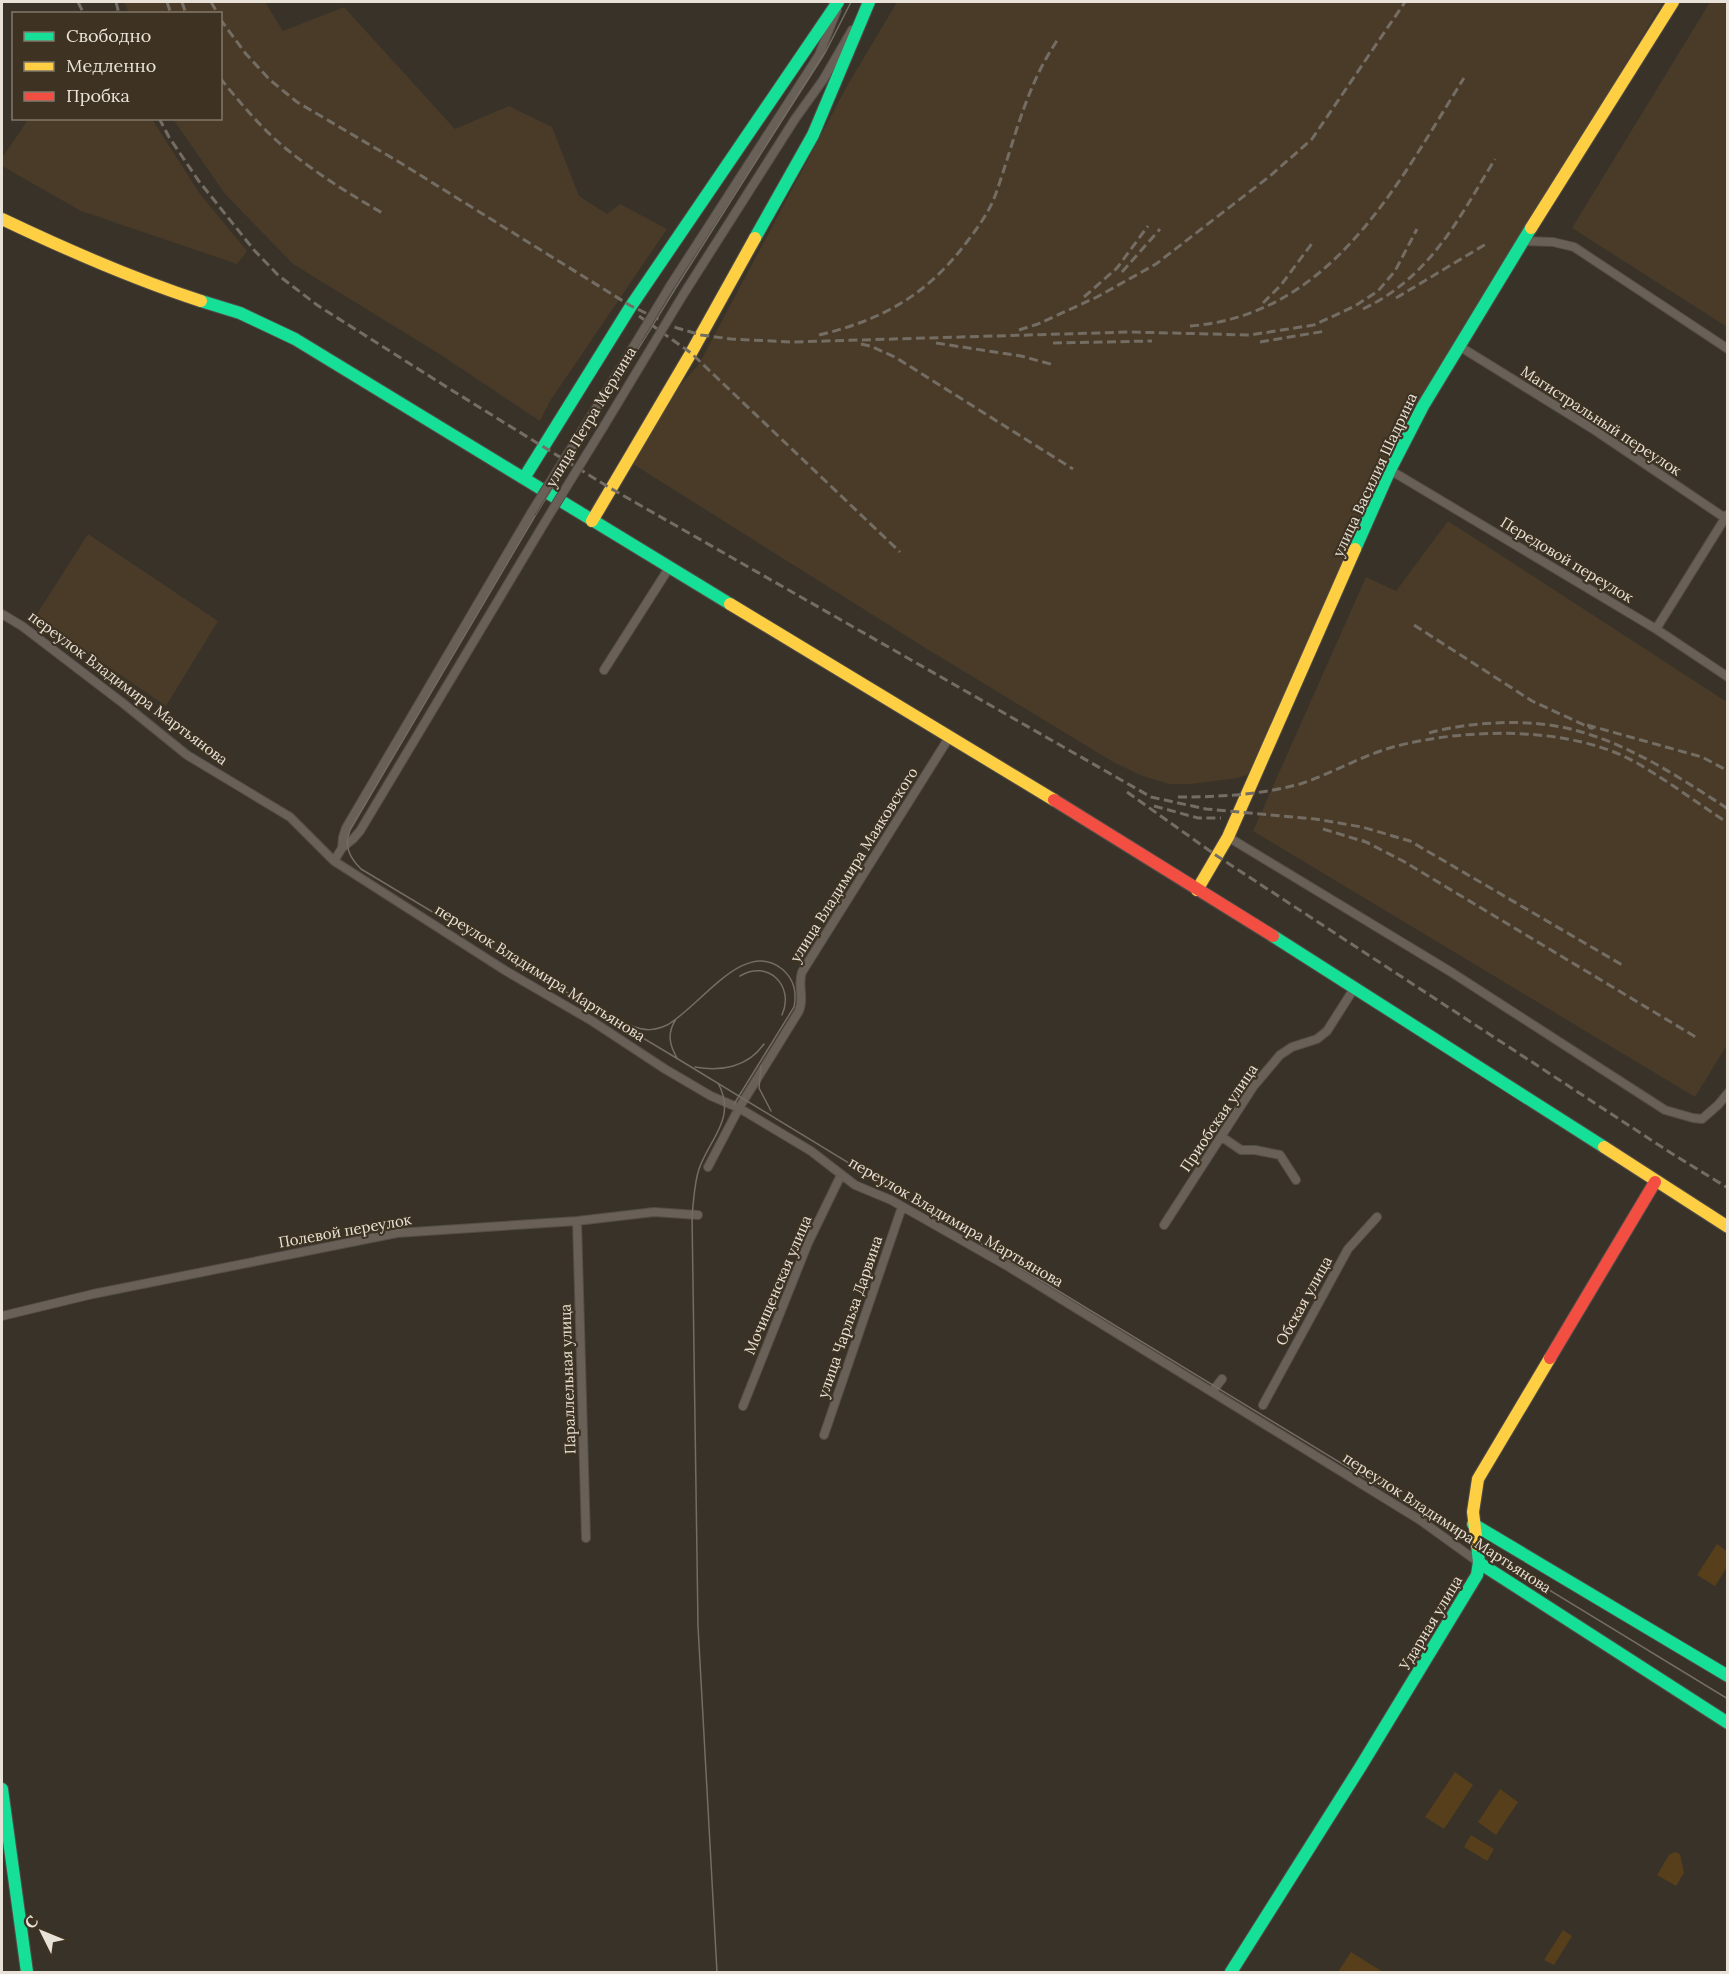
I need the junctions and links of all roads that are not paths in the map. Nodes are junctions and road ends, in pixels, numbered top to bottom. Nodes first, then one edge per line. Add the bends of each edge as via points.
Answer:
1 (839, 2) edge
2 (869, 2) edge
3 (1673, 2) edge
4 (2, 219) edge
5 (1522, 242) junction
6 (1459, 346) junction
7 (1728, 348) edge
8 (1390, 470) junction
9 (524, 478) junction
10 (1727, 517) edge
11 (592, 522) junction
12 (669, 568) junction
13 (2, 614) edge
14 (1656, 629) junction
15 (604, 670) dead end
16 (1728, 677) edge
17 (950, 736) junction
18 (1228, 837) junction
19 (342, 848) junction
20 (334, 861) junction
21 (1197, 890) junction
22 (1355, 987) junction
23 (1728, 1093) edge
24 (739, 1108) junction
25 (1221, 1137) junction
26 (708, 1167) dead end
27 (840, 1175) junction
28 (1296, 1180) dead end
29 (1655, 1182) junction
30 (902, 1207) junction
31 (698, 1215) dead end
32 (1377, 1217) dead end
33 (577, 1221) junction
34 (1164, 1225) dead end
35 (1728, 1227) edge
36 (2, 1316) edge
37 (1222, 1379) dead end
38 (1212, 1392) junction
39 (1263, 1404) dead end
40 (743, 1406) dead end
41 (824, 1435) dead end
42 (1473, 1524) junction
43 (586, 1538) dead end
44 (1481, 1564) junction
45 (1728, 1676) edge
46 (1728, 1723) edge
47 (2, 1789) edge
48 (27, 1972) edge
49 (1231, 1972) edge

1 - 9 main road, улица Петра Мерлина via 631,306
1 - 19 street, улица Петра Мерлина, bridge via 819,54 531,513 346,828
2 - 11 main road, улица Петра Мерлина via 813,135
2 - 19 street, улица Петра Мерлина, bridge via 824,80 683,295 360,831
3 - 5 main road, улица Василия Шадрина
4 - 9 main road via 74,253 240,313 295,339
5 - 6 main road, улица Василия Шадрина
5 - 7 street via 1574,247
6 - 8 main road, улица Василия Шадрина
6 - 10 street, Магистральный переулок
8 - 14 street, Передовой переулок
8 - 18 main road, улица Василия Шадрина
9 - 11 main road
10 - 14 street
11 - 12 main road
12 - 15 street
12 - 17 main road
13 - 20 street, переулок Владимира Мартьянова via 32,633 187,755 290,817
14 - 16 street, Передовой переулок
17 - 21 main road
17 - 24 street, улица Владимира Маяковского via 802,972 799,1011
18 - 21 main road, улица Василия Шадрина
18 - 23 street via 1451,972 1665,1110 1702,1119
19 - 20 street, улица Петра Мерлина
20 - 24 street, переулок Владимира Мартьянова via 665,1069
21 - 22 main road
22 - 25 street, Приобская улица via 1323,1035 1292,1047 1275,1060
22 - 29 main road
24 - 26 street, улица Владимира Маяковского
24 - 27 street, переулок Владимира Мартьянова via 811,1151
25 - 28 street via 1241,1150 1280,1155
25 - 34 street, Приобская улица
27 - 30 street, переулок Владимира Мартьянова
27 - 40 street, Мочищенская улица via 808,1243
29 - 35 main road
29 - 42 main road via 1478,1479
30 - 38 street, переулок Владимира Мартьянова
30 - 41 street, улица Чарльза Дарвина
31 - 33 street, Полевой переулок via 654,1212
32 - 39 street, Обская улица via 1348,1249
33 - 36 street, Полевой переулок via 397,1233
33 - 43 street, Параллельная улица
37 - 38 street
38 - 44 street, переулок Владимира Мартьянова via 1420,1520
42 - 44 main road
42 - 45 main road
44 - 46 main road, переулок Владимира Мартьянова
44 - 49 main road, Ударная улица via 1478,1575
47 - 48 main road

